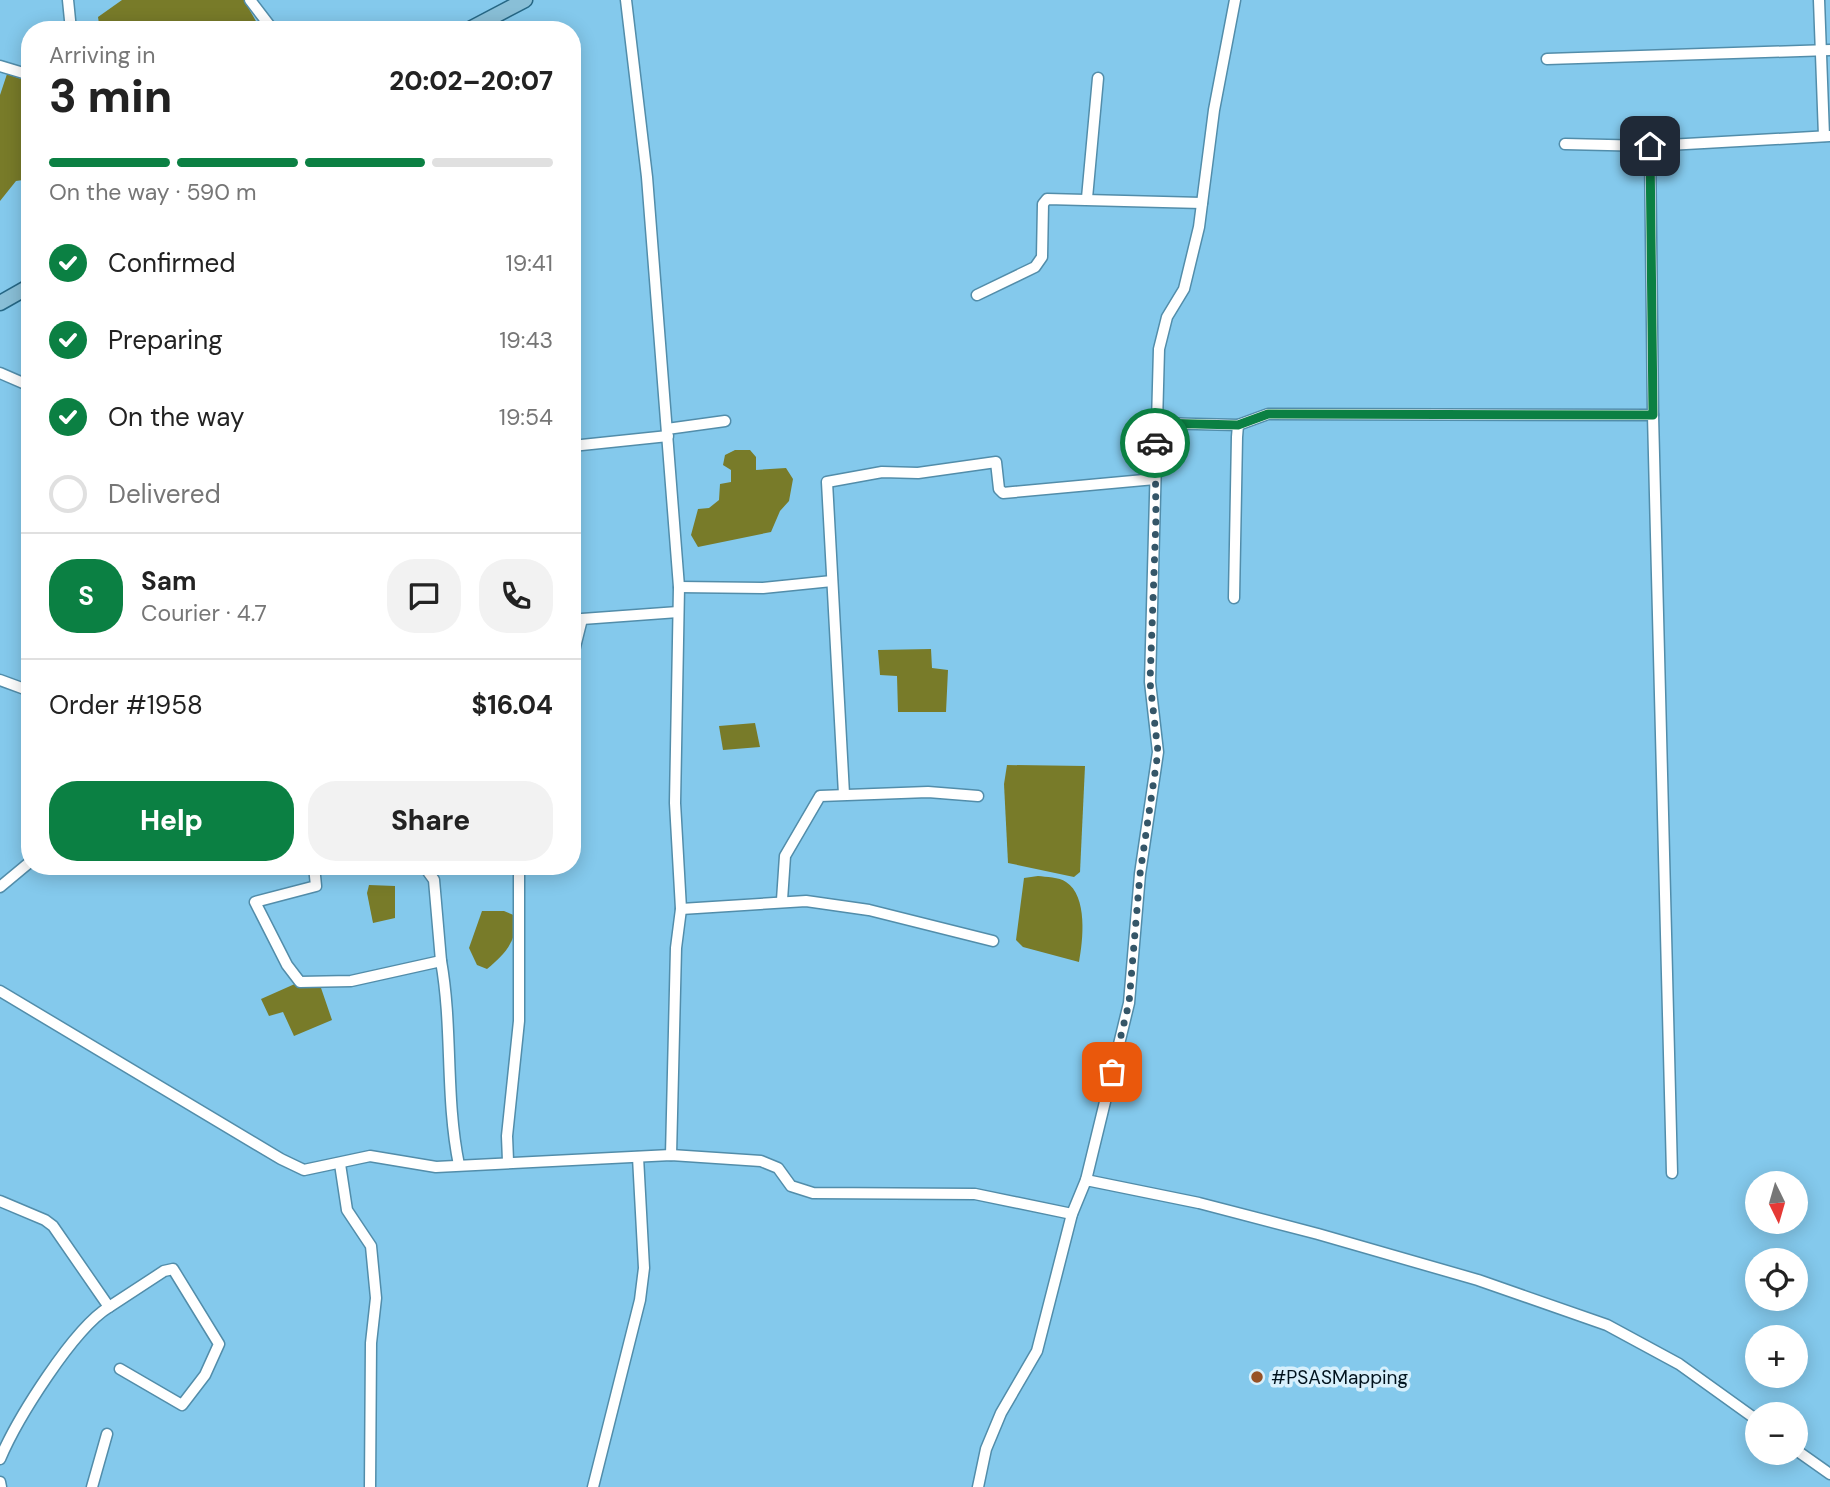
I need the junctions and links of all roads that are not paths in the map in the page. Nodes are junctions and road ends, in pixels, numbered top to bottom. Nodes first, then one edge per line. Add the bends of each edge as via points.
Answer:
1 (68, 0) edge
2 (250, 0) edge
3 (525, 0) edge
4 (626, 0) edge
5 (1235, 0) edge
6 (1819, 0) edge
7 (70, 21) edge
8 (266, 21) edge
9 (485, 21) edge
10 (1825, 50) edge
11 (1547, 59) dead end
12 (0, 66) edge
13 (21, 72) edge
14 (1098, 78) dead end
15 (1827, 136) edge
16 (1565, 144) dead end
17 (1650, 146) junction
18 (1087, 198) junction
19 (1202, 203) junction
20 (21, 291) edge
21 (977, 295) dead end
22 (0, 303) edge
23 (0, 373) edge
24 (21, 382) edge
25 (1653, 415) junction
26 (725, 421) dead end
27 (1155, 423) junction
28 (1238, 425) junction
29 (668, 432) junction
30 (581, 445) edge
31 (1155, 479) junction
32 (832, 581) junction
33 (679, 587) junction
34 (1234, 598) dead end
35 (678, 612) junction
36 (581, 622) edge
37 (0, 680) edge
38 (21, 688) edge
39 (844, 794) junction
40 (978, 796) dead end
41 (21, 870) edge
42 (315, 875) edge
43 (430, 875) edge
44 (519, 875) edge
45 (0, 887) edge
46 (782, 900) junction
47 (681, 909) junction
48 (993, 941) dead end
49 (441, 961) junction
50 (0, 991) edge
51 (671, 1155) junction
52 (638, 1157) junction
53 (508, 1161) junction
54 (340, 1164) junction
55 (458, 1165) junction
56 (1672, 1173) dead end
57 (1086, 1180) junction
58 (0, 1201) edge
59 (1072, 1214) junction
60 (109, 1307) junction
61 (120, 1369) dead end
62 (1745, 1411) edge
63 (107, 1434) dead end
64 (1808, 1458) edge
65 (0, 1459) edge
66 (1830, 1474) edge
67 (0, 1482) edge
68 (1, 1487) edge
69 (92, 1487) edge
70 (370, 1487) edge
71 (593, 1487) edge
72 (978, 1487) edge

1 - 7 street
2 - 8 street
3 - 9 main road
4 - 29 street via 647,177
5 - 19 street
6 - 10 street
10 - 11 street
10 - 15 street
12 - 13 street
14 - 18 street
15 - 17 street
16 - 17 street
17 - 25 street
18 - 19 street
18 - 21 street via 1046,199 1042,257 1035,267
19 - 27 street via 1184,289 1167,317 1159,349
20 - 22 main road
23 - 24 street
25 - 28 street via 1268,414
25 - 56 street
26 - 29 street
27 - 28 street
27 - 31 street
28 - 34 street
29 - 30 street
29 - 33 street
31 - 32 street via 1003,493 996,462 830,480
31 - 57 street via 1150,682 1158,752 1140,874 1129,1003
32 - 33 street via 763,588
32 - 39 street
33 - 35 street
35 - 36 street via 582,618
35 - 47 street via 675,803
37 - 38 street
39 - 40 street
39 - 46 street via 820,796 816,801 785,856
41 - 45 street
42 - 49 street via 316,886 256,902 300,982 351,981
43 - 49 street
44 - 53 street via 519,1021
46 - 47 street
46 - 48 street via 869,910
47 - 51 street
49 - 55 street via 449,1104
50 - 54 street via 296,1167 320,1169
51 - 52 street
51 - 59 street via 761,1161 778,1168 791,1186 813,1194 975,1194
52 - 53 street
52 - 71 street via 644,1268 640,1300
53 - 55 street
54 - 55 street via 370,1156 436,1167
54 - 70 street via 347,1210 371,1246 376,1298 371,1343
57 - 59 street
57 - 62 street via 1318,1234 1478,1280 1607,1325 1679,1364
58 - 60 street via 53,1226
59 - 72 street via 1037,1351 1001,1413 986,1449
60 - 61 street via 173,1269 219,1344 205,1375 182,1405
60 - 65 street via 81,1333 53,1371
63 - 69 street
64 - 66 street
67 - 68 street

